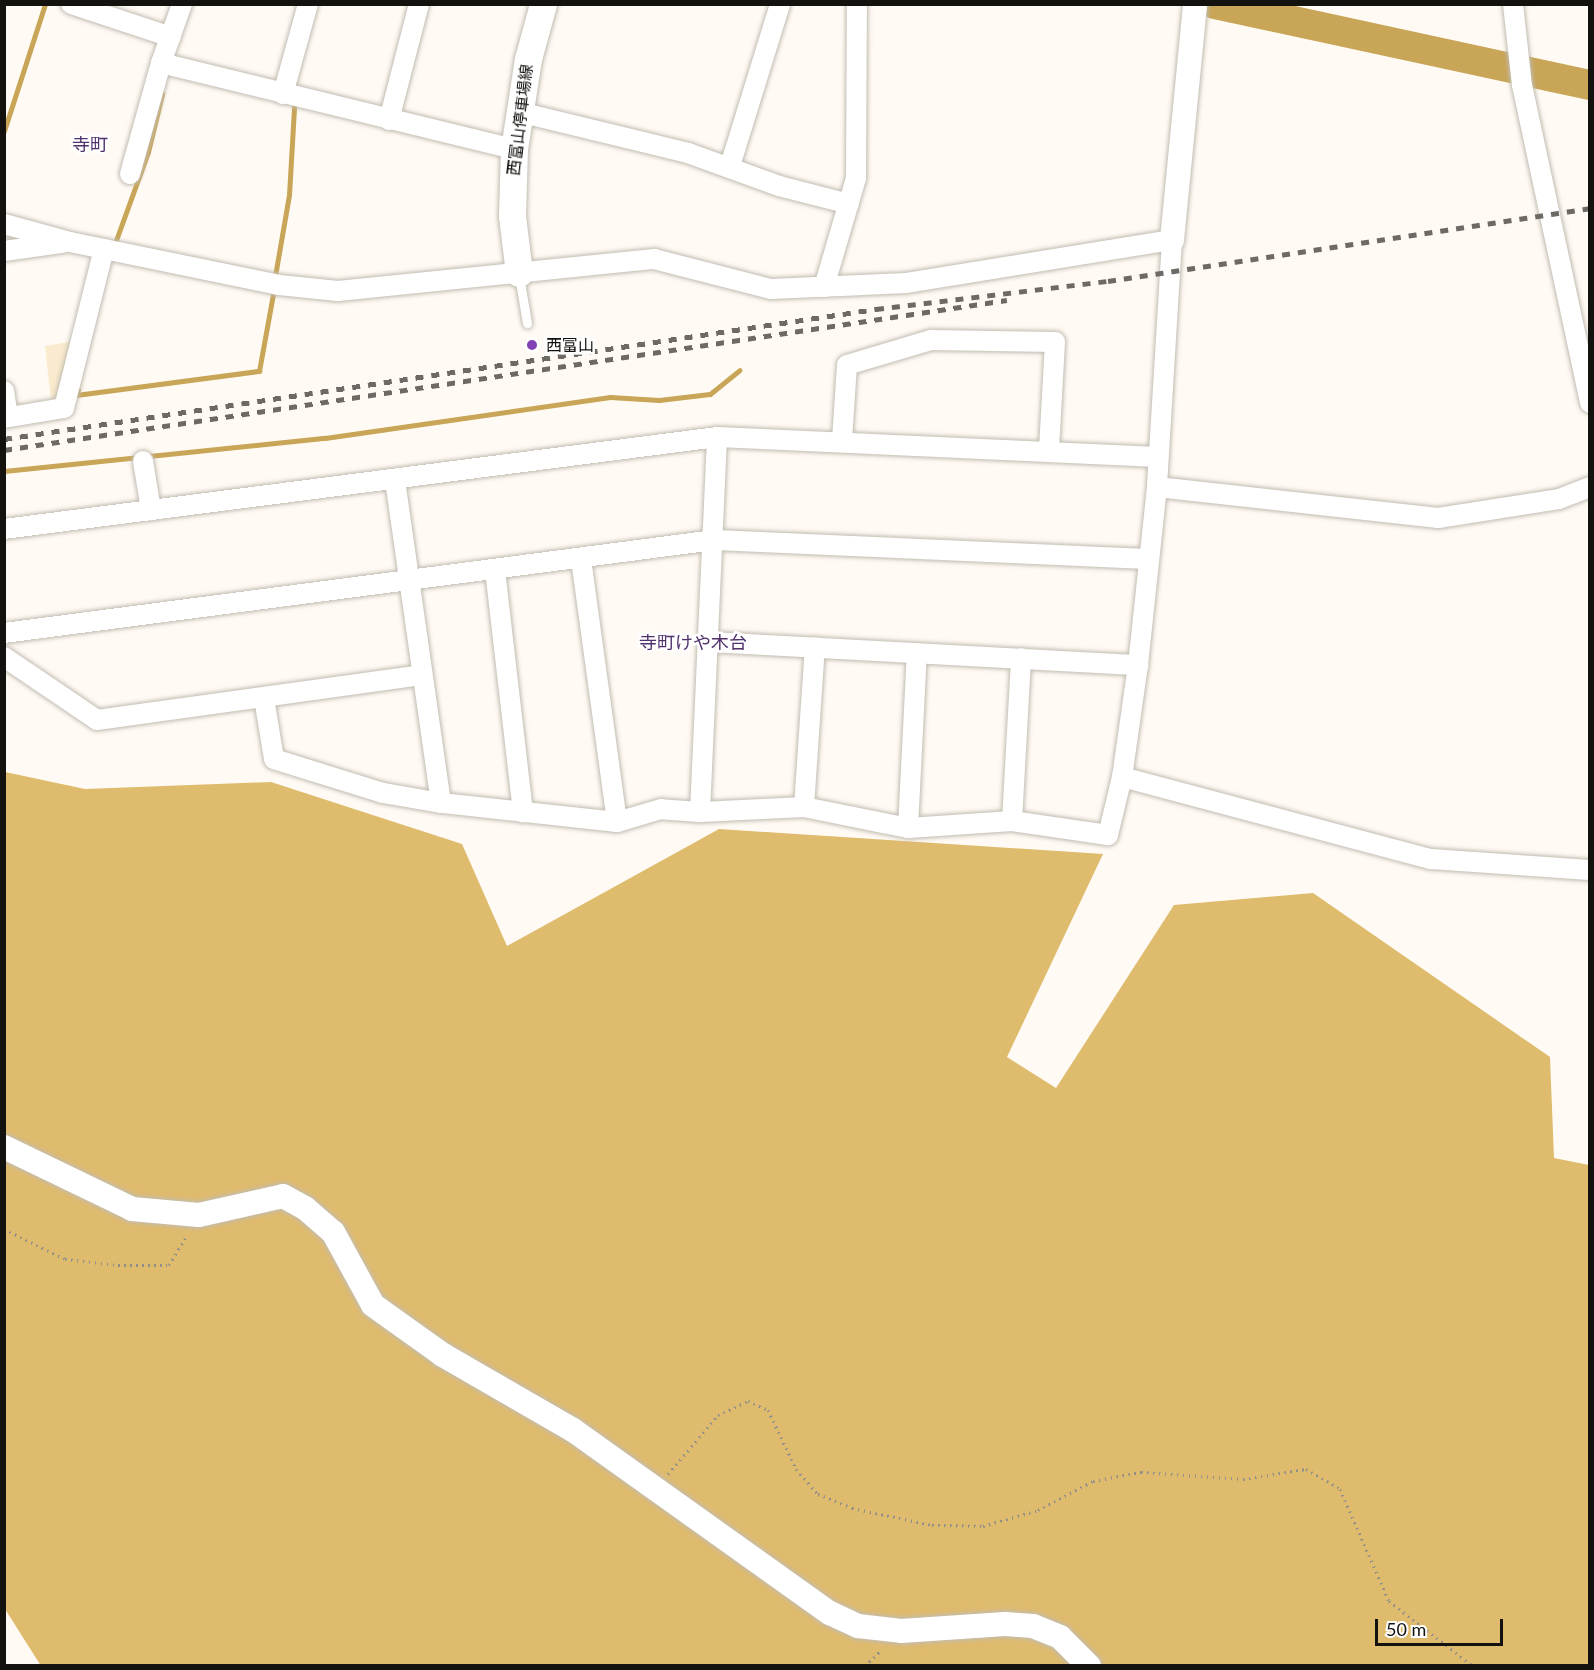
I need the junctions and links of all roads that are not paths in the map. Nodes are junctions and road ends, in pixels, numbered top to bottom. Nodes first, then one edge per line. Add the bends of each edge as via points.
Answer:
1 (183, 4) edge
2 (308, 4) edge
3 (419, 4) edge
4 (543, 4) edge
5 (780, 4) edge
6 (857, 4) edge
7 (1513, 4) edge
8 (82, 6) edge
9 (1195, 10) edge
10 (171, 37) junction
11 (161, 63) junction
12 (283, 94) junction
13 (519, 112) junction
14 (389, 120) junction
15 (514, 149) junction
16 (730, 166) junction
17 (130, 174) dead end
18 (849, 204) junction
19 (4, 224) edge
20 (1172, 240) junction
21 (70, 242) junction
22 (104, 249) junction
23 (4, 251) edge
24 (519, 273) junction
25 (824, 287) junction
26 (527, 323) dead end
27 (4, 392) edge
28 (1590, 403) edge
29 (6, 418) edge
30 (717, 437) junction
31 (842, 440) junction
32 (1049, 451) junction
33 (1159, 457) junction
34 (142, 461) dead end
35 (395, 480) junction
36 (1157, 487) junction
37 (1590, 487) edge
38 (151, 510) junction
39 (4, 530) edge
40 (714, 540) junction
41 (581, 559) junction
42 (1149, 559) junction
43 (495, 570) junction
44 (409, 581) junction
45 (4, 633) edge
46 (711, 642) junction
47 (815, 647) junction
48 (917, 653) junction
49 (4, 657) edge
50 (1022, 658) junction
51 (1138, 665) junction
52 (421, 675) junction
53 (264, 698) junction
54 (1122, 777) junction
55 (441, 803) junction
56 (804, 807) junction
57 (523, 812) junction
58 (700, 812) junction
59 (1012, 821) junction
60 (617, 822) junction
61 (908, 828) junction
62 (1590, 870) edge
63 (4, 1147) edge
64 (1089, 1665) edge

1 - 10 street
2 - 12 street
3 - 14 street
4 - 13 main road, 西富山停車場線
5 - 16 street
6 - 18 street via 856,178
7 - 28 street via 1522,85
8 - 10 street
9 - 20 street
10 - 11 street
11 - 12 street
11 - 17 street
12 - 14 street
13 - 15 main road, 西富山停車場線
13 - 16 street
14 - 15 street
15 - 24 main road, 西富山停車場線 via 512,216
16 - 18 street via 779,186
18 - 25 street
19 - 21 street
20 - 25 street via 906,283
20 - 33 street
21 - 22 street
21 - 23 street
22 - 24 street via 279,285 338,291
22 - 29 street via 64,408
24 - 25 street via 654,259 771,289
24 - 26 lane
27 - 29 street
30 - 31 street
30 - 35 street
30 - 40 street
31 - 32 street
31 - 32 street via 847,365 931,340 1055,342
32 - 33 street
33 - 36 street
34 - 38 street
35 - 38 street
35 - 44 street
36 - 37 street via 1438,518 1558,499
36 - 42 street
38 - 39 street
40 - 41 street
40 - 42 street
40 - 46 street
41 - 43 street
41 - 60 street
42 - 51 street
43 - 44 street
43 - 57 street
44 - 45 street
44 - 52 street
46 - 47 street
46 - 58 street
47 - 48 street
47 - 56 street
48 - 50 street
48 - 61 street
49 - 53 street via 97,720
50 - 51 street
50 - 59 street
51 - 54 street
52 - 53 street
52 - 55 street
53 - 55 street via 274,759 383,793
54 - 59 street via 1108,836
54 - 62 street via 1431,859
55 - 57 street
56 - 58 street
56 - 61 street
57 - 60 street
58 - 60 street via 661,809
59 - 61 street
63 - 64 street via 132,1209 199,1215 284,1196 333,1232 374,1305 443,1355 573,1430 800,1594 858,1626 901,1631 1005,1624 1033,1626 1060,1637

